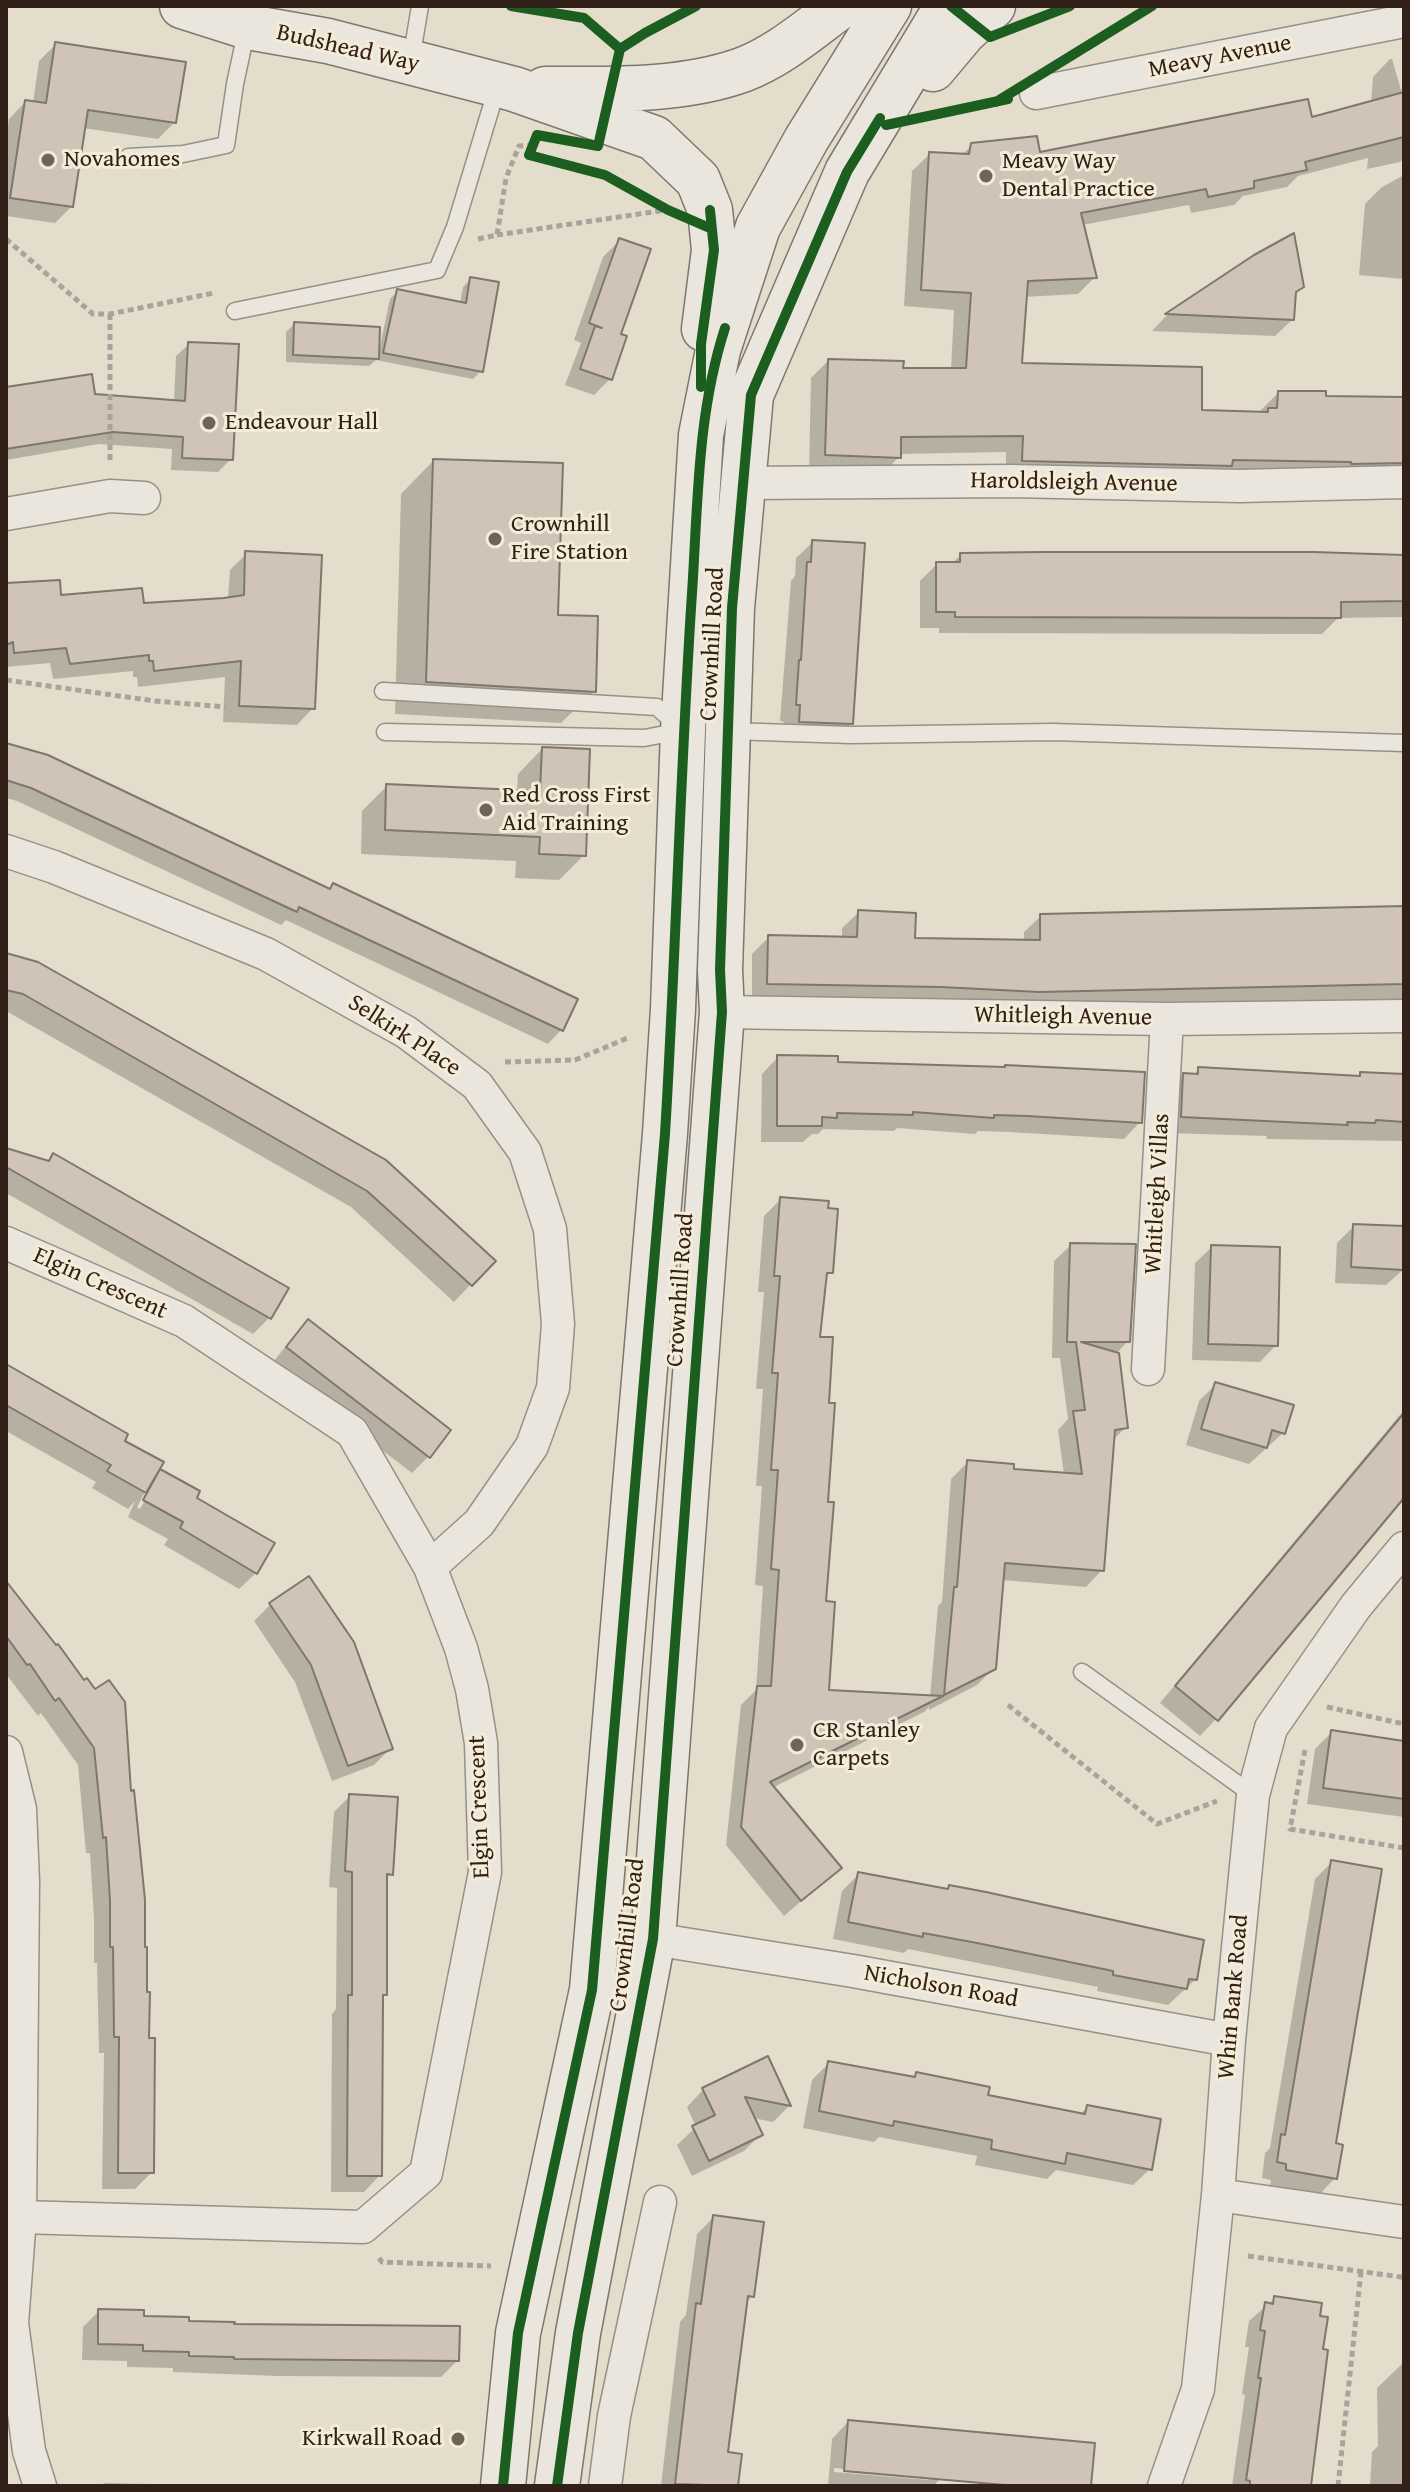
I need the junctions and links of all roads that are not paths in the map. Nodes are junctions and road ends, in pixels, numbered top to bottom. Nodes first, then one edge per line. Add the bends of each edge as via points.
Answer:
1 (182, 6) edge
2 (420, 6) edge
3 (841, 6) edge
4 (889, 6) edge
5 (947, 6) edge
6 (993, 6) edge
7 (1404, 21) edge
8 (248, 27) junction
9 (410, 63) junction
10 (506, 87) junction
11 (1036, 93) dead end
12 (128, 157) dead end
13 (847, 172) junction
14 (235, 311) dead end
15 (701, 435) junction
16 (1404, 482) edge
17 (744, 483) junction
18 (144, 498) dead end
19 (6, 514) edge
20 (732, 608) junction
21 (383, 691) dead end
22 (683, 730) junction
23 (728, 731) junction
24 (385, 732) dead end
25 (1404, 743) edge
26 (6, 851) edge
27 (722, 1012) junction
28 (1404, 1016) edge
29 (1167, 1019) junction
30 (6, 1243) edge
31 (1148, 1369) dead end
32 (1404, 1548) edge
33 (430, 1567) junction
34 (1082, 1672) dead end
35 (6, 1752) edge
36 (1250, 1792) junction
37 (653, 1939) junction
38 (1229, 2040) junction
39 (1218, 2195) junction
40 (660, 2202) dead end
41 (20, 2217) junction
42 (1404, 2222) edge
43 (40, 2486) edge
44 (503, 2486) edge
45 (557, 2486) edge
46 (605, 2486) edge
47 (1164, 2486) edge

1 - 8 main road, Budshead Way
2 - 9 lane
3 - 10 main road, Budshead Way via 791,44 742,70 682,84
4 - 15 main road, Crownhill Road via 758,227 718,350
5 - 13 main road, Crownhill Road
6 - 13 main road via 964,32
7 - 11 street, Meavy Avenue
8 - 9 main road, Budshead Way
8 - 12 lane via 226,145
9 - 10 main road, Budshead Way
10 - 14 lane via 437,270
10 - 15 main road, Budshead Way via 654,138 698,180 710,210 714,250 701,344
13 - 17 main road, Crownhill Road via 751,395
15 - 22 main road, Crownhill Road
16 - 17 street, Haroldsleigh Avenue
17 - 20 main road, Crownhill Road
18 - 19 street via 110,496
20 - 22 street, Crownhill Road via 715,622 711,681
20 - 23 main road, Crownhill Road
21 - 22 lane via 657,707
22 - 24 lane via 644,738
22 - 44 main road, Crownhill Road via 665,1134 592,1990 518,2333
23 - 25 lane via 1053,732
23 - 27 main road, Crownhill Road
26 - 33 street, Selkirk Place via 266,954 406,1032 477,1085 525,1152 550,1229 558,1324 553,1388 532,1446 479,1523
27 - 29 street, Whitleigh Avenue
27 - 37 main road, Crownhill Road
28 - 29 street, Whitleigh Avenue
29 - 31 street, Whitleigh Villas
30 - 33 street, Elgin Crescent via 184,1321 352,1432
32 - 36 street, Whin Bank Road via 1356,1606 1271,1728
33 - 41 street, Elgin Crescent via 472,1689 481,1743 485,1872 426,2173 363,2227
34 - 36 lane
35 - 41 street via 20,1809 23,1882
36 - 38 street, Whin Bank Road
37 - 38 street, Nicholson Road
37 - 45 main road, Crownhill Road via 578,2333
38 - 39 street, Whin Bank Road
39 - 42 street
39 - 47 street, Whin Bank Road via 1198,2389
40 - 46 street via 614,2416
41 - 43 street via 12,2323 29,2451

